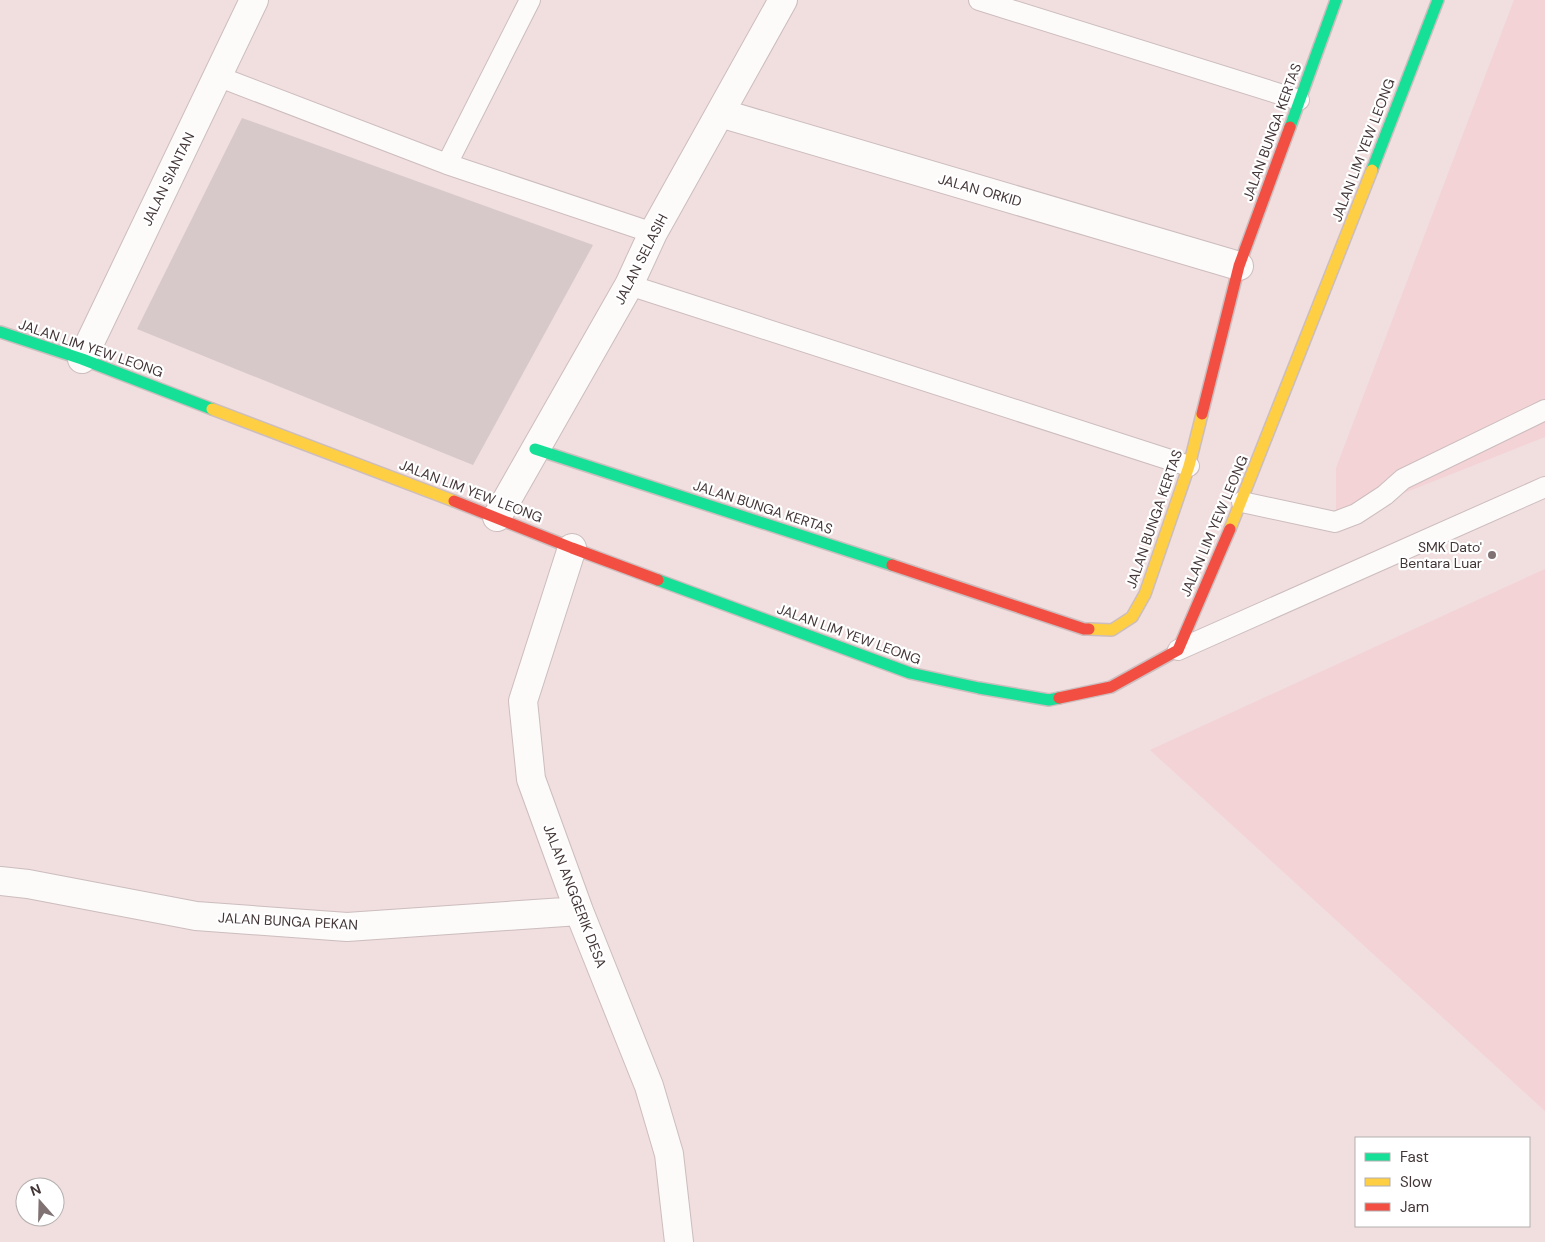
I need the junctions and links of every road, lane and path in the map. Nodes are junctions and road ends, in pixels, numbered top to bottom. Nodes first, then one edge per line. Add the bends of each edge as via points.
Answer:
1 (254, 0) edge
2 (530, 0) edge
3 (783, 0) edge
4 (979, 0) edge
5 (1336, 0) edge
6 (1438, 0) edge
7 (217, 76) junction
8 (1299, 100) junction
9 (720, 113) junction
10 (447, 164) junction
11 (653, 233) junction
12 (1240, 266) junction
13 (629, 285) junction
14 (0, 332) edge
15 (82, 359) junction
16 (1545, 410) edge
17 (535, 448) junction
18 (1189, 466) junction
19 (1545, 487) edge
20 (1242, 502) junction
21 (497, 516) junction
22 (572, 548) junction
23 (1178, 650) junction
24 (0, 881) edge
25 (580, 911) junction
26 (679, 1242) edge

1 - 7 street, JALAN SIANTAN
2 - 10 lane
3 - 9 street, JALAN SELASIH
4 - 8 lane
5 - 8 street, JALAN BUNGA KERTAS
6 - 20 street, JALAN LIM YEW LEONG
7 - 10 lane
7 - 15 street, JALAN SIANTAN
8 - 12 street, JALAN BUNGA KERTAS
9 - 11 street, JALAN SELASIH
9 - 12 street, JALAN ORKID
10 - 11 lane
11 - 13 street, JALAN SELASIH
12 - 18 street, JALAN BUNGA KERTAS
13 - 17 street, JALAN SELASIH
13 - 18 lane
14 - 15 street, JALAN LIM YEW LEONG
15 - 21 street, JALAN LIM YEW LEONG
16 - 20 lane via 1403,479 1356,514 1336,522
17 - 18 street, JALAN BUNGA KERTAS via 1084,629 1112,630 1132,617 1145,594
17 - 21 street, JALAN SELASIH
19 - 23 lane
20 - 23 street, JALAN LIM YEW LEONG
21 - 22 street, JALAN LIM YEW LEONG
22 - 23 street, JALAN LIM YEW LEONG via 910,673 1049,700 1111,687
22 - 25 street, JALAN ANGGERIK DESA via 523,701 531,778
24 - 25 street, JALAN BUNGA PEKAN via 196,916 347,926
25 - 26 street, JALAN ANGGERIK DESA via 649,1086 669,1154

